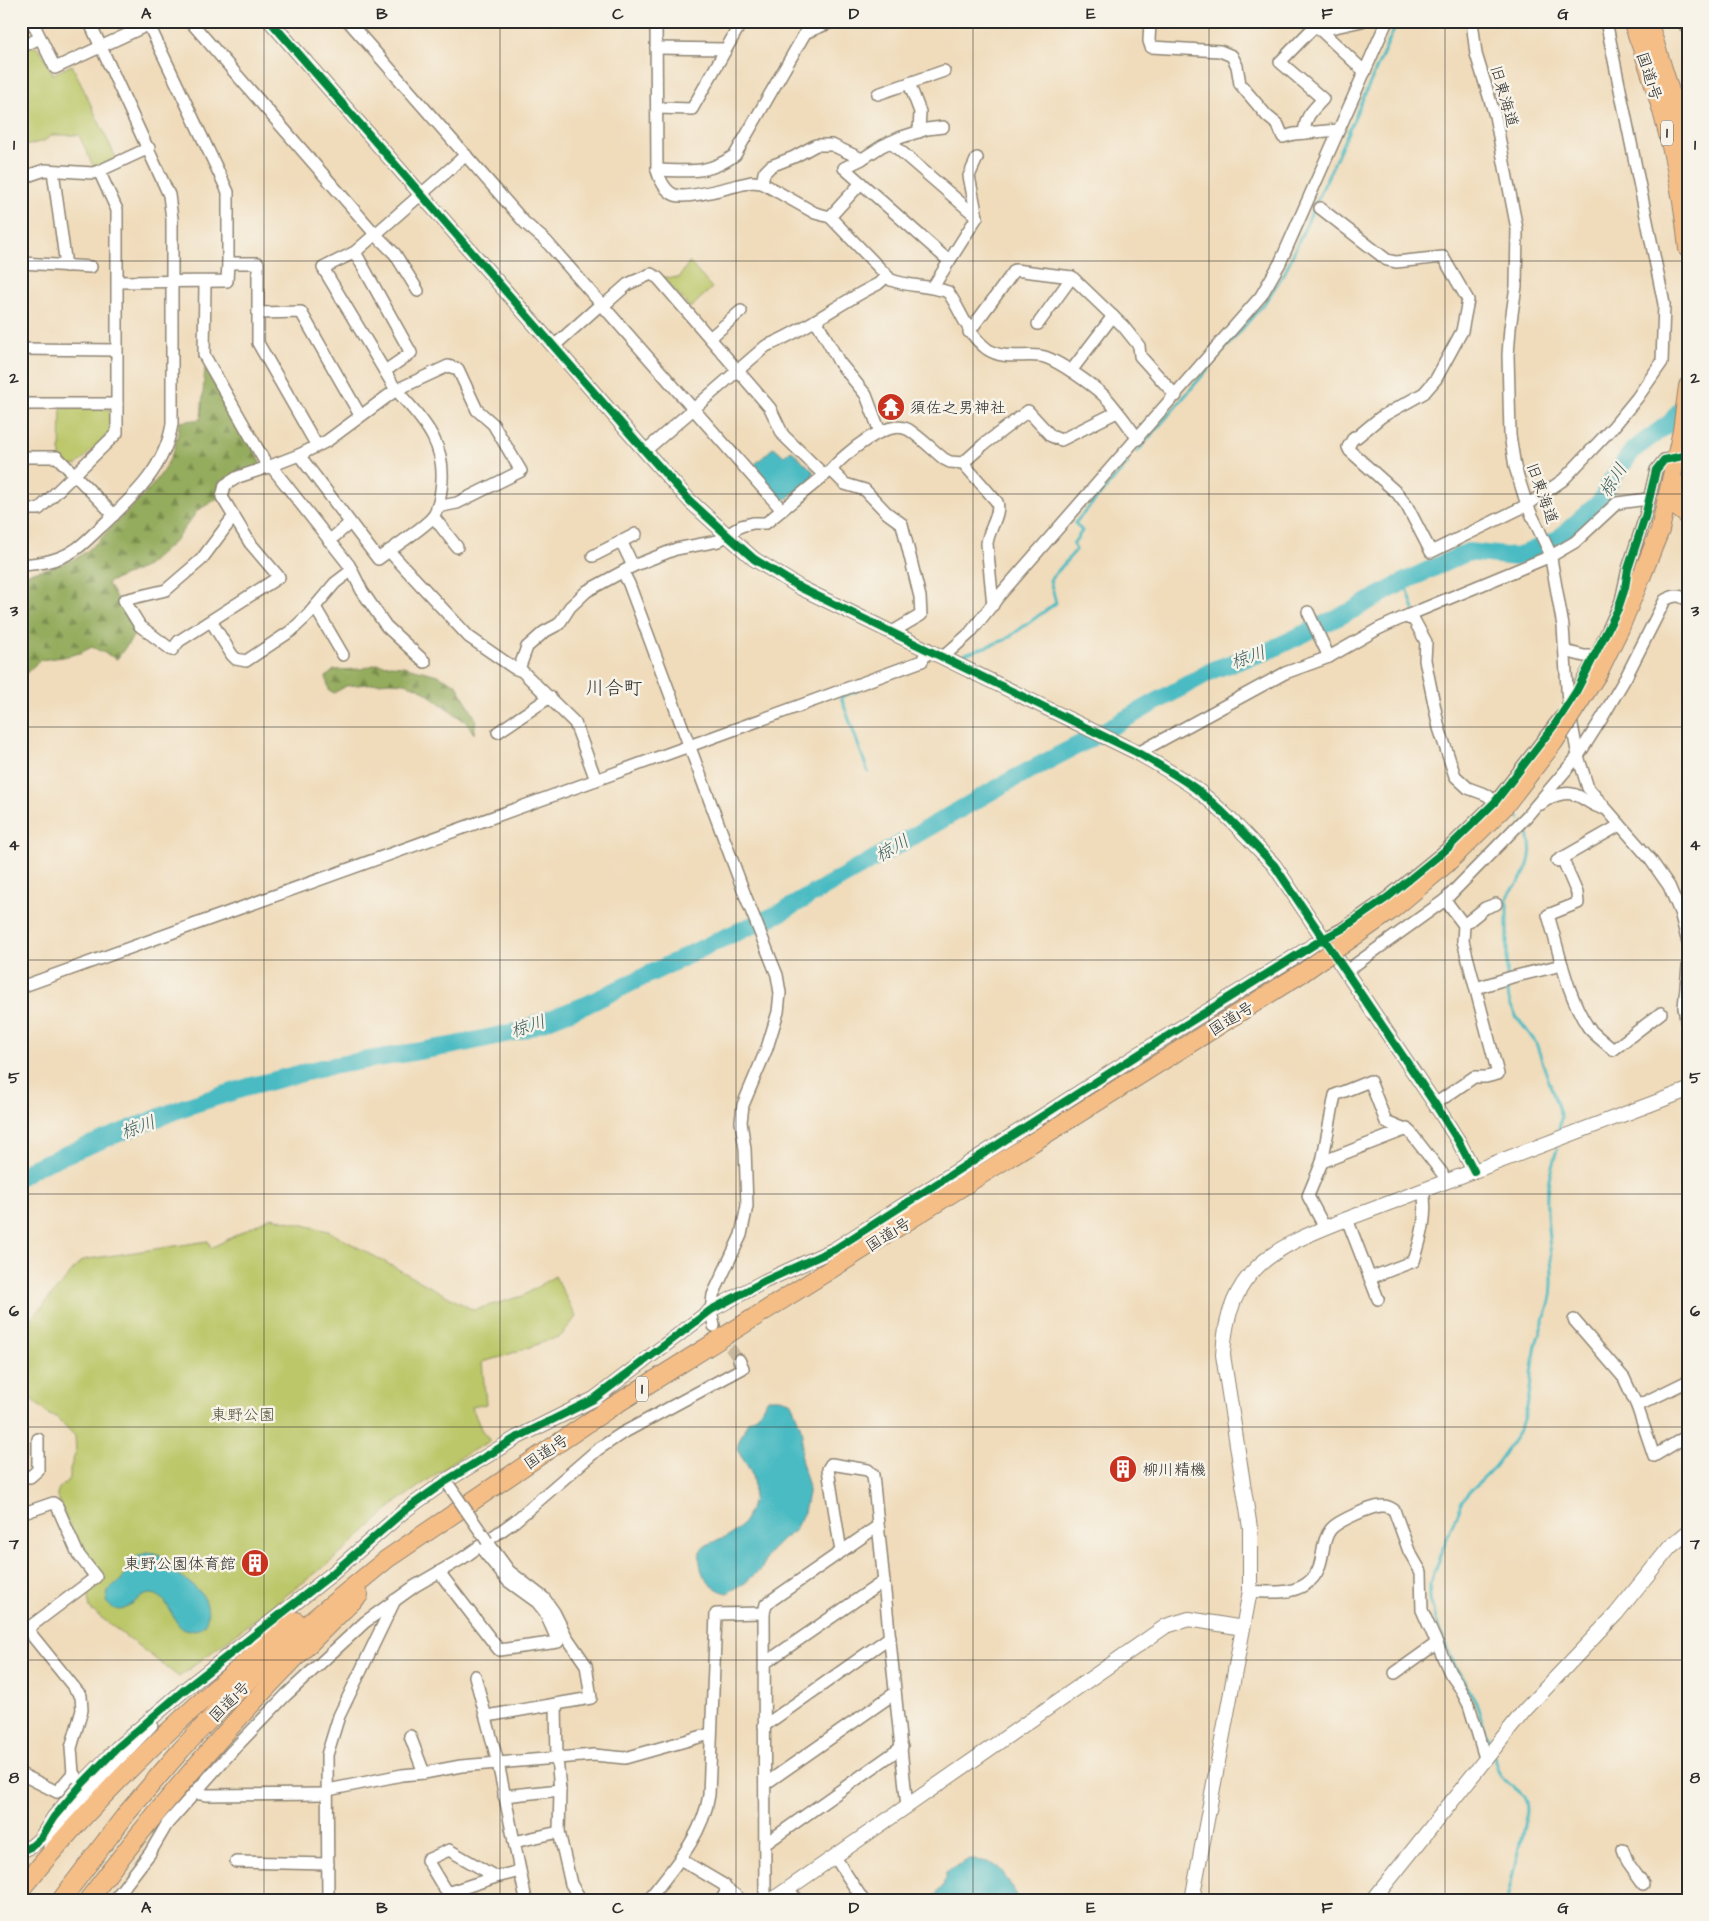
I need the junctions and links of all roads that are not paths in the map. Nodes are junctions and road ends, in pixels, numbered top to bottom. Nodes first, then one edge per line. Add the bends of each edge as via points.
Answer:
1 (32, 21) edge
2 (89, 21) edge
3 (190, 21) edge
4 (270, 21) edge
5 (348, 21) edge
6 (656, 21) edge
7 (742, 21) edge
8 (834, 21) edge
9 (1150, 21) edge
10 (1362, 21) edge
11 (1387, 21) edge
12 (1472, 21) edge
13 (1606, 21) edge
14 (1632, 21) edge
15 (1648, 21) edge
16 (1683, 21) edge
17 (150, 22) edge
18 (1316, 26) edge
19 (1688, 26) edge
20 (809, 27) edge
21 (40, 38) junction
22 (21, 46) edge
23 (101, 46) junction
24 (656, 48) junction
25 (726, 48) junction
26 (944, 71) dead end
27 (1365, 72) junction
28 (909, 83) junction
29 (878, 94) dead end
30 (657, 108) junction
31 (943, 127) dead end
32 (1338, 130) junction
33 (919, 132) junction
34 (1304, 133) junction
35 (890, 142) junction
36 (149, 148) junction
37 (1688, 154) edge
38 (466, 155) junction
39 (977, 158) dead end
40 (862, 159) junction
41 (657, 170) junction
42 (53, 171) junction
43 (99, 171) junction
44 (21, 178) edge
45 (762, 183) junction
46 (861, 183) junction
47 (420, 194) junction
48 (1320, 208) dead end
49 (830, 217) junction
50 (977, 217) junction
51 (375, 234) junction
52 (1688, 249) edge
53 (354, 252) junction
54 (949, 261) junction
55 (21, 263) edge
56 (228, 263) junction
57 (66, 266) junction
58 (91, 267) dead end
59 (887, 276) junction
60 (1072, 278) junction
61 (118, 282) junction
62 (172, 282) junction
63 (205, 283) junction
64 (933, 287) junction
65 (418, 291) dead end
66 (602, 305) junction
67 (741, 311) dead end
68 (258, 313) junction
69 (1113, 316) junction
70 (816, 320) junction
71 (1038, 324) dead end
72 (969, 332) junction
73 (710, 338) junction
74 (554, 346) junction
75 (21, 349) edge
76 (116, 350) junction
77 (737, 370) junction
78 (385, 371) junction
79 (1070, 372) junction
80 (1688, 386) edge
81 (396, 390) junction
82 (1176, 396) junction
83 (21, 404) edge
84 (117, 404) junction
85 (694, 410) junction
86 (1117, 412) junction
87 (360, 415) junction
88 (1682, 431) junction
89 (880, 432) junction
90 (1138, 439) junction
91 (317, 446) junction
92 (645, 451) junction
93 (299, 455) junction
94 (21, 457) edge
95 (1688, 458) edge
96 (1670, 459) dead end
97 (963, 463) junction
98 (270, 466) junction
99 (827, 473) junction
100 (74, 475) junction
101 (1648, 499) junction
102 (1674, 505) junction
103 (1528, 506) junction
104 (437, 507) junction
105 (21, 509) edge
106 (782, 510) junction
107 (114, 515) junction
108 (234, 516) junction
109 (1688, 516) edge
110 (432, 518) junction
111 (350, 523) junction
112 (1660, 530) junction
113 (636, 534) dead end
114 (727, 536) junction
115 (329, 540) junction
116 (621, 541) junction
117 (457, 547) dead end
118 (389, 551) junction
119 (1550, 555) junction
120 (593, 556) dead end
121 (21, 565) edge
122 (628, 569) junction
123 (352, 570) junction
124 (1688, 601) edge
125 (993, 605) junction
126 (315, 607) junction
127 (1308, 612) dead end
128 (1408, 616) junction
129 (211, 621) junction
130 (892, 632) junction
131 (928, 649) junction
132 (1564, 651) junction
133 (1328, 655) junction
134 (343, 656) dead end
135 (1596, 656) junction
136 (943, 657) junction
137 (425, 662) dead end
138 (519, 669) junction
139 (550, 697) junction
140 (1568, 704) junction
141 (498, 732) dead end
142 (690, 746) junction
143 (1137, 752) junction
144 (1578, 756) junction
145 (596, 780) junction
146 (1495, 802) junction
147 (1604, 808) junction
148 (1527, 817) junction
149 (1620, 825) junction
150 (1445, 900) junction
151 (1496, 904) dead end
152 (1464, 925) junction
153 (1323, 939) junction
154 (1688, 944) edge
155 (1562, 965) junction
156 (1688, 967) edge
157 (1345, 972) junction
158 (21, 987) edge
159 (1476, 988) junction
160 (1661, 1013) dead end
161 (1688, 1031) edge
162 (1688, 1090) edge
163 (1435, 1104) junction
164 (1407, 1129) junction
165 (1322, 1162) junction
166 (1474, 1171) junction
167 (1446, 1182) junction
168 (1423, 1191) junction
169 (1347, 1219) junction
170 (1325, 1228) junction
171 (1370, 1278) junction
172 (1378, 1299) dead end
173 (711, 1310) junction
174 (1574, 1320) dead end
175 (714, 1326) tunnel mouth
176 (739, 1360) dead end
177 (1688, 1381) edge
178 (1637, 1406) junction
179 (1687, 1437) edge
180 (38, 1438) dead end
181 (21, 1476) edge
182 (446, 1481) junction
183 (21, 1514) edge
184 (878, 1526) junction
185 (1688, 1532) edge
186 (422, 1534) junction
187 (486, 1547) junction
188 (842, 1552) junction
189 (439, 1572) junction
190 (358, 1581) junction
191 (884, 1581) junction
192 (1250, 1591) junction
193 (396, 1599) junction
194 (764, 1613) junction
195 (1244, 1628) junction
196 (24, 1629) edge
197 (890, 1637) junction
198 (1436, 1643) junction
199 (765, 1663) junction
200 (1395, 1674) dead end
201 (475, 1676) dead end
202 (183, 1691) junction
203 (896, 1693) junction
204 (556, 1704) junction
205 (486, 1716) junction
206 (764, 1726) junction
207 (710, 1734) junction
208 (410, 1736) dead end
209 (902, 1747) junction
210 (1486, 1757) junction
211 (557, 1758) junction
212 (498, 1763) junction
213 (72, 1773) junction
214 (424, 1773) junction
215 (21, 1774) edge
216 (83, 1783) junction
217 (765, 1784) junction
218 (560, 1790) junction
219 (195, 1792) junction
220 (328, 1792) junction
221 (504, 1796) junction
222 (907, 1807) junction
223 (559, 1832) junction
224 (514, 1842) junction
225 (765, 1844) junction
226 (1623, 1850) dead end
227 (21, 1851) edge
228 (835, 1856) junction
229 (680, 1859) junction
230 (236, 1862) dead end
231 (42, 1863) junction
232 (328, 1864) junction
233 (520, 1872) junction
234 (496, 1877) junction
235 (1643, 1884) dead end
236 (21, 1889) edge
237 (786, 1890) junction
238 (724, 1895) edge
239 (60, 1900) edge
240 (88, 1900) edge
241 (114, 1900) edge
242 (328, 1900) edge
243 (526, 1900) edge
244 (581, 1900) edge
245 (648, 1900) edge
246 (740, 1900) edge
247 (765, 1900) edge
248 (772, 1900) edge
249 (799, 1900) edge
250 (863, 1900) edge
251 (1192, 1900) edge
252 (1373, 1900) edge

1 - 21 street
2 - 23 street
3 - 51 street
4 - 47 street
5 - 38 street
6 - 24 street
7 - 25 street
8 - 20 street
9 - 34 street via 1151,47 1226,53 1235,60 1240,84 1278,125 1283,137
10 - 18 street
11 - 27 street
12 - 103 street, 旧東海道 via 1476,54 1497,126 1517,228 1508,384 1510,435 1515,468
13 - 103 street via 1664,304 1662,362 1638,398 1576,467
14 - 52 main road, 国道1号 / 1 via 1663,116 1680,189
15 - 37 main road, 国道1号 / 1
16 - 19 street
17 - 23 street
17 - 56 street via 228,192
18 - 27 street
18 - 34 street via 1280,62 1323,99 1308,114
20 - 41 street via 735,155 703,171
21 - 22 street
21 - 23 street via 55,68
23 - 36 street
24 - 25 street
24 - 30 street
25 - 30 street via 692,108
26 - 28 street
27 - 32 street
28 - 29 street
28 - 33 street via 920,112
30 - 41 street
31 - 33 street
32 - 34 street
32 - 82 street via 1280,263 1261,296
33 - 35 street
35 - 40 street
35 - 50 street
36 - 43 street
36 - 62 street via 172,207
38 - 47 street
38 - 66 street via 525,224 546,242
39 - 50 street via 969,176
40 - 45 street via 832,145 816,145 771,166 764,173
40 - 46 street via 844,168
41 - 45 street via 666,188 681,196 752,182
42 - 43 street
42 - 44 street via 45,170
42 - 57 street
43 - 61 street via 117,210
45 - 49 street via 815,213
46 - 49 street
46 - 54 street
47 - 51 street
47 - 74 street
48 - 103 street via 1386,260 1396,262 1442,257 1468,300 1462,331 1436,379 1424,393 1381,417 1354,437 1348,447 1350,452 1397,493 1430,552
49 - 59 street
50 - 54 street
51 - 53 street
51 - 65 street via 395,254
53 - 78 street via 411,353
53 - 78 street via 323,268
54 - 64 street
55 - 57 street
56 - 63 street via 227,282
56 - 68 street via 258,263
57 - 58 street
59 - 64 street via 901,284
59 - 70 street
60 - 69 street
60 - 71 street
60 - 72 street via 1014,270
61 - 62 street
61 - 76 street
62 - 63 street
62 - 107 street via 170,434 151,475
63 - 98 street via 204,355
64 - 72 street via 948,292
66 - 73 street via 628,284 651,274
66 - 74 street
66 - 85 street
67 - 73 street
68 - 87 street via 301,312
68 - 91 street via 258,343
69 - 79 street
69 - 82 street via 1139,346 1140,356
70 - 77 street via 766,346
70 - 89 street via 839,362 866,396
72 - 79 street via 996,354 1040,356 1057,362
73 - 77 street
74 - 92 street
75 - 76 street
76 - 84 street
77 - 85 street
77 - 99 street via 770,408 783,435
78 - 81 street
79 - 86 street via 1109,401
80 - 88 main road, 国道1号 / 1
81 - 87 street
81 - 104 street via 426,423 436,440 443,478
81 - 104 street via 448,366 458,369 477,410 493,424 521,471 457,503
82 - 90 street
83 - 84 street
84 - 100 street via 117,433
85 - 92 street
85 - 106 street
86 - 90 street
86 - 97 street via 1061,440 1051,436 1028,411
87 - 91 street
88 - 102 main road
88 - 112 main road, 国道1号 / 1
89 - 97 street via 889,428 908,429 944,459
89 - 99 street via 838,460
90 - 125 street
91 - 93 street
92 - 114 street
93 - 98 street
93 - 111 street
94 - 100 street via 57,457
95 - 102 main road, 国道1号 / 1
96 - 101 street via 1664,460 1656,470
97 - 125 street via 999,505 988,535
98 - 108 street via 225,485 222,497
98 - 115 street
99 - 106 street
99 - 130 street via 845,484 865,490 886,513 902,524 920,597 921,615
100 - 105 street via 39,509
100 - 107 street
101 - 119 street via 1617,503 1575,542
101 - 135 street via 1621,601
102 - 109 main road
102 - 112 main road, 国道1号 / 1
103 - 119 street, 旧東海道
104 - 110 street
106 - 114 street via 766,523 741,526
107 - 121 street via 76,550 44,562
108 - 129 street via 250,544 279,577
108 - 129 street via 201,560 166,590 124,600 140,626 172,650 179,641
110 - 117 street
110 - 118 street
111 - 115 street
111 - 118 street via 378,559
112 - 186 main road, 国道1号 / 1, bridge via 1598,673 1554,742 1503,808 1446,864 1389,912 1302,973 607,1410
113 - 116 street
114 - 122 street via 718,541 676,549
114 - 130 street via 754,559 801,588
115 - 123 street
116 - 120 street
116 - 122 street
118 - 138 street via 469,637
119 - 128 street
119 - 132 street, 旧東海道 via 1563,626
122 - 138 street via 587,591 570,607 559,624 533,640
122 - 142 street via 630,584
123 - 126 street via 335,583
123 - 137 street via 386,626
124 - 144 street via 1680,595 1665,600 1626,677
125 - 136 street via 970,634
126 - 129 street via 291,631 246,661 232,656
126 - 134 street
127 - 133 street
128 - 133 street
128 - 146 street via 1425,638 1425,660 1438,728 1455,776 1468,788 1487,795
130 - 131 street
131 - 136 street
131 - 142 street via 922,661
132 - 135 street
132 - 140 street, 旧東海道
133 - 143 street via 1285,673
135 - 140 street
136 - 143 street
138 - 139 street
139 - 141 street
139 - 145 street via 575,723
140 - 144 street, 旧東海道
140 - 146 street
142 - 145 street
142 - 173 street via 777,976 780,1001 767,1048 743,1106 741,1122 747,1206 741,1235 713,1295
143 - 153 street via 1197,790 1246,835 1274,865
144 - 147 street, 旧東海道 via 1588,788
144 - 148 street
145 - 158 street
146 - 153 street via 1417,875 1342,930
147 - 148 street via 1575,795 1560,794 1546,800
147 - 149 street, 旧東海道
148 - 150 street
149 - 154 street, 旧東海道 via 1670,886
149 - 155 street via 1559,859 1577,893 1578,903 1548,915
150 - 152 street
150 - 157 street
151 - 152 street via 1485,908
152 - 159 street via 1463,941
153 - 157 street
153 - 173 street via 835,1249
155 - 159 street
155 - 160 street via 1589,1029 1613,1050
156 - 161 street via 1684,1014
157 - 163 street
159 - 163 street via 1498,1074 1474,1077
162 - 166 street
163 - 166 street
164 - 165 street
164 - 165 street via 1386,1122 1370,1081 1334,1095
164 - 167 street
165 - 170 street via 1308,1196
166 - 167 street
167 - 168 street
168 - 169 street
168 - 171 street via 1421,1240 1414,1261
169 - 170 street
169 - 171 street
170 - 192 street via 1279,1249 1253,1271 1236,1295 1224,1331 1224,1367 1250,1528
171 - 172 street
173 - 175 street
173 - 182 street via 594,1399 516,1438
174 - 178 street via 1624,1378
176 - 187 street via 743,1368 597,1450
177 - 178 street
178 - 179 street via 1654,1456
180 - 181 street via 38,1470 30,1477
182 - 187 street, bridge
182 - 202 street via 404,1511 332,1574
183 - 196 street via 53,1503 57,1506 78,1554 96,1577
184 - 188 street
184 - 188 street via 873,1475 868,1470 831,1464 828,1470
184 - 191 street
185 - 210 street via 1670,1547 1616,1614 1524,1711
186 - 190 main road, 国道1号 / 1
186 - 240 main road via 325,1627 223,1734 131,1843
187 - 189 street
187 - 189 street via 508,1581 537,1602 545,1612 558,1642 499,1650
187 - 204 street via 509,1571 544,1598 586,1665 591,1698
188 - 194 street via 766,1604
189 - 193 street
190 - 231 main road via 320,1602 221,1682 125,1773
190 - 239 main road, 国道1号 / 1 via 271,1659 181,1750
191 - 197 street
191 - 199 street
192 - 195 street
192 - 198 street via 1287,1591 1306,1584 1320,1567 1330,1530 1376,1506 1385,1506 1394,1510 1409,1551 1421,1572 1422,1610
193 - 219 street via 365,1622 286,1695
193 - 220 street via 336,1725 327,1754
194 - 199 street
194 - 207 street via 716,1614
195 - 222 street via 1189,1619 1166,1626
195 - 251 street
196 - 213 street via 80,1696 82,1710 71,1748
197 - 203 street
197 - 206 street
198 - 200 street
198 - 210 street via 1469,1705
199 - 206 street
201 - 205 street
202 - 216 street via 117,1748
202 - 231 street via 74,1811 57,1833
203 - 209 street
203 - 217 street
204 - 205 street
204 - 211 street
205 - 212 street
206 - 217 street
207 - 211 street via 625,1758 594,1755
207 - 229 street via 706,1813
208 - 214 street
209 - 222 street
209 - 225 street
210 - 252 street
211 - 212 street
211 - 218 street
212 - 214 street
212 - 221 street
213 - 215 street via 57,1792
213 - 216 street
214 - 220 street via 392,1776
216 - 227 street via 41,1838
217 - 225 street
218 - 221 street
218 - 223 street
219 - 220 street via 207,1795
219 - 241 street via 167,1824 150,1853
220 - 232 street
221 - 224 street
222 - 228 street
223 - 224 street
223 - 244 street via 571,1884
224 - 233 street
225 - 247 street
226 - 235 street via 1628,1864
228 - 237 street
228 - 250 street
229 - 238 street via 724,1885
229 - 245 street
230 - 232 street
231 - 236 main road
232 - 242 street
233 - 234 street
233 - 243 street
234 - 234 street via 450,1892 445,1890 427,1860 449,1850
237 - 248 street
237 - 249 street
238 - 246 street

